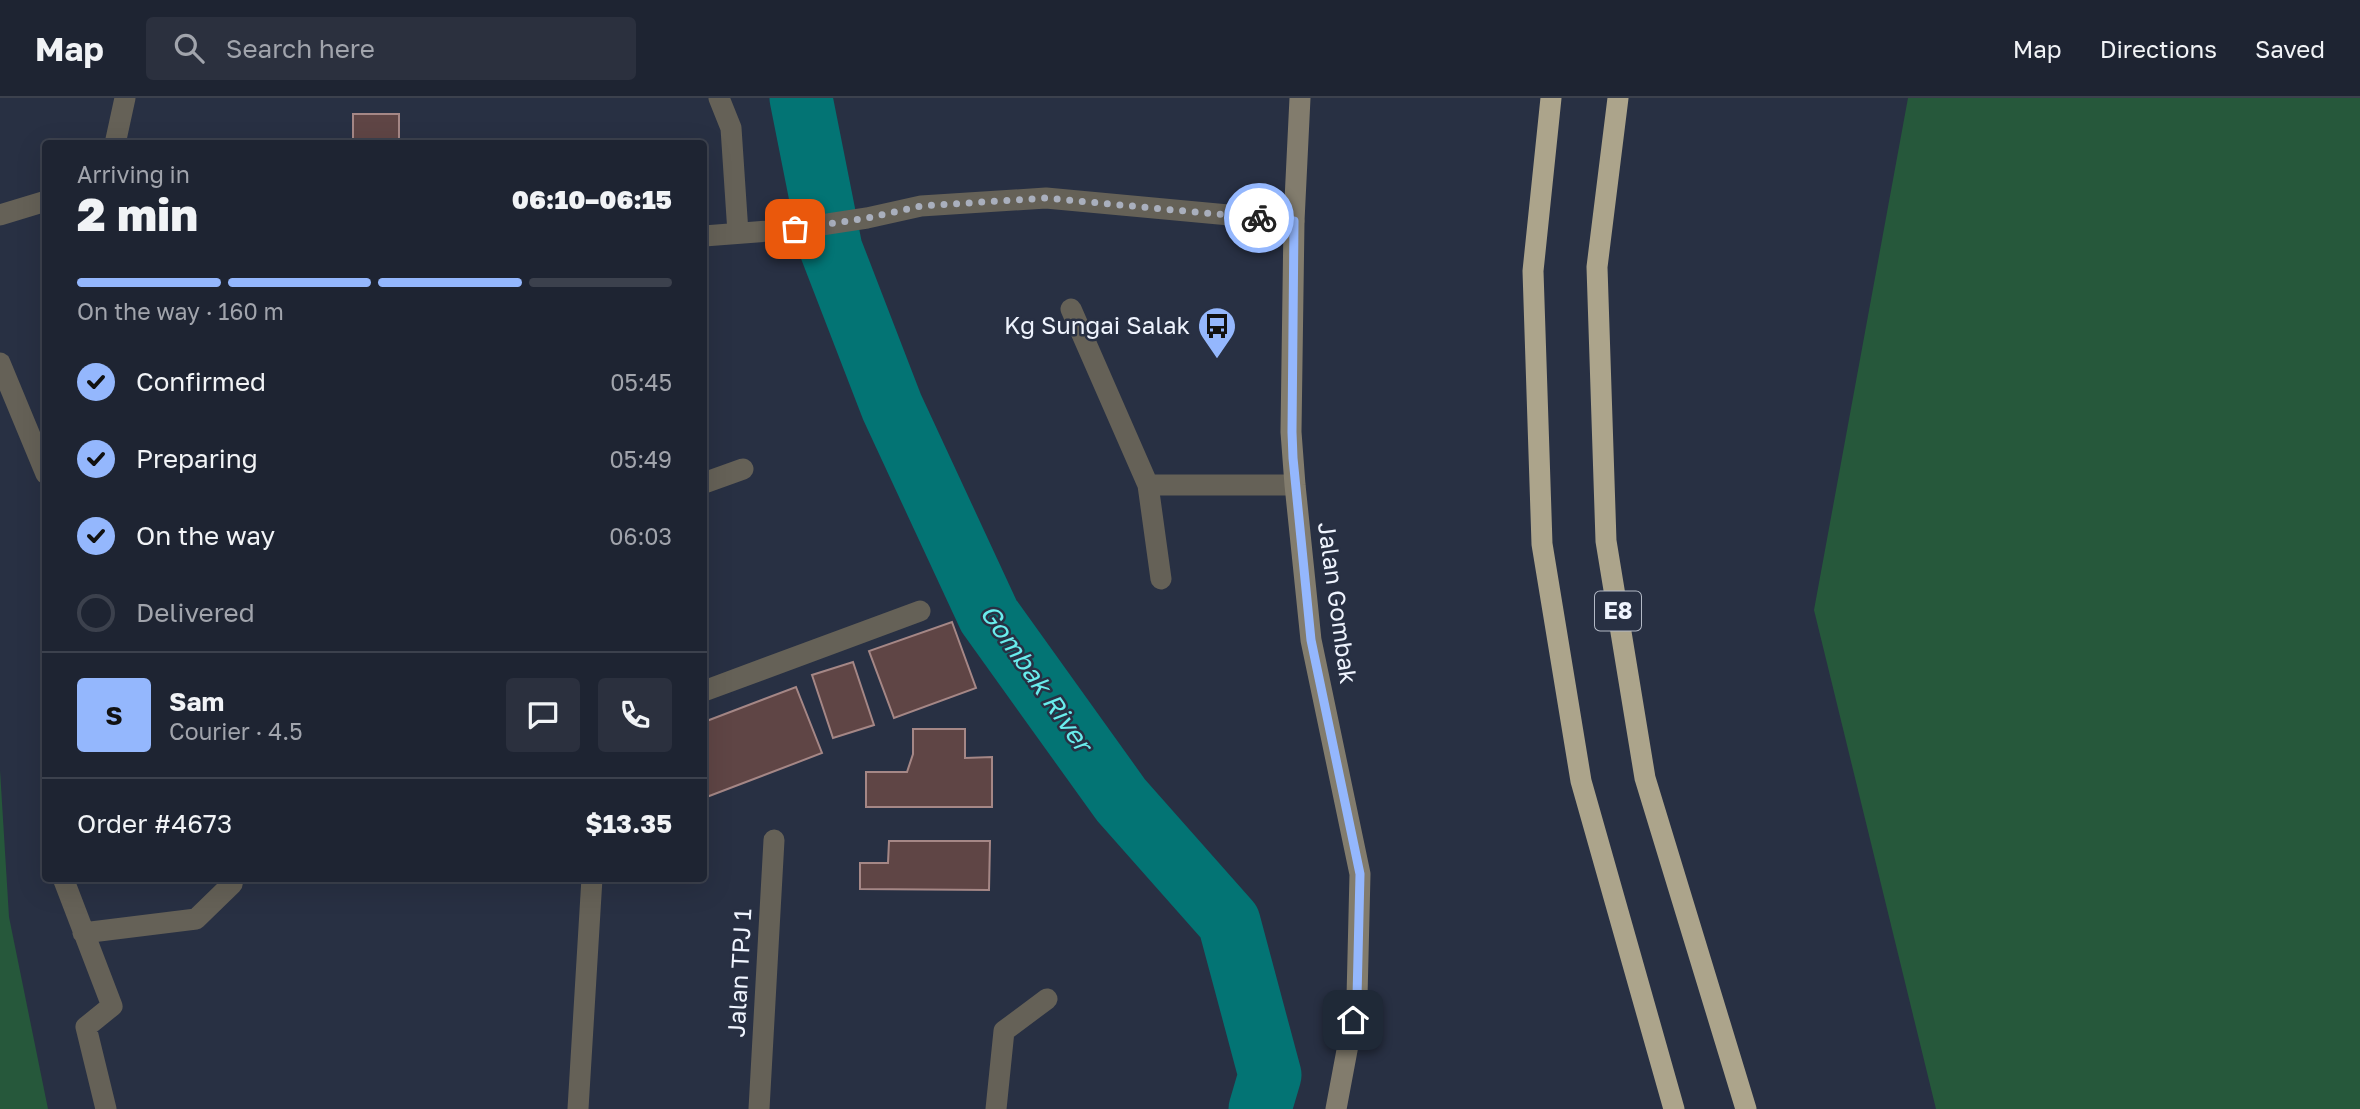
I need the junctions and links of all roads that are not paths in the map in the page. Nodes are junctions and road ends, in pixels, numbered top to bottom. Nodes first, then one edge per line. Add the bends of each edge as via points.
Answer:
1 (125, 98) edge
2 (719, 98) edge
3 (1300, 98) edge
4 (1551, 98) edge
5 (1618, 98) edge
6 (116, 140) edge
7 (42, 202) edge
8 (0, 215) edge
9 (1294, 221) junction
10 (738, 233) junction
11 (707, 236) edge
12 (1071, 309) dead end
13 (0, 363) edge
14 (42, 464) edge
15 (743, 469) dead end
16 (707, 482) edge
17 (1148, 485) junction
18 (1296, 485) junction
19 (1161, 579) dead end
20 (920, 611) dead end
21 (707, 690) edge
22 (774, 840) dead end
23 (64, 882) edge
24 (231, 882) edge
25 (592, 882) edge
26 (83, 933) junction
27 (1047, 999) dead end
28 (106, 1109) edge
29 (578, 1109) edge
30 (759, 1109) edge
31 (996, 1109) edge
32 (1336, 1109) edge
33 (1674, 1109) edge
34 (1746, 1109) edge

1 - 6 street
2 - 10 street via 731,128
3 - 9 main road, Jalan Gombak
4 - 33 highway via 1532,271 1542,544 1581,781
5 - 34 highway, E8 via 1597,267 1606,541 1646,778
7 - 8 street
9 - 10 street via 1046,198 921,206 795,229
9 - 18 main road, Jalan Gombak via 1292,432
10 - 11 street
12 - 17 street
13 - 14 street
15 - 16 street
17 - 18 street
17 - 19 street
18 - 32 main road, Jalan Gombak via 1311,640 1360,874 1357,997
20 - 21 street
22 - 30 street, Jalan TPJ 1
23 - 26 street
24 - 26 street via 196,919
25 - 29 street
26 - 28 street via 112,1006 86,1027
27 - 31 street via 1004,1031

